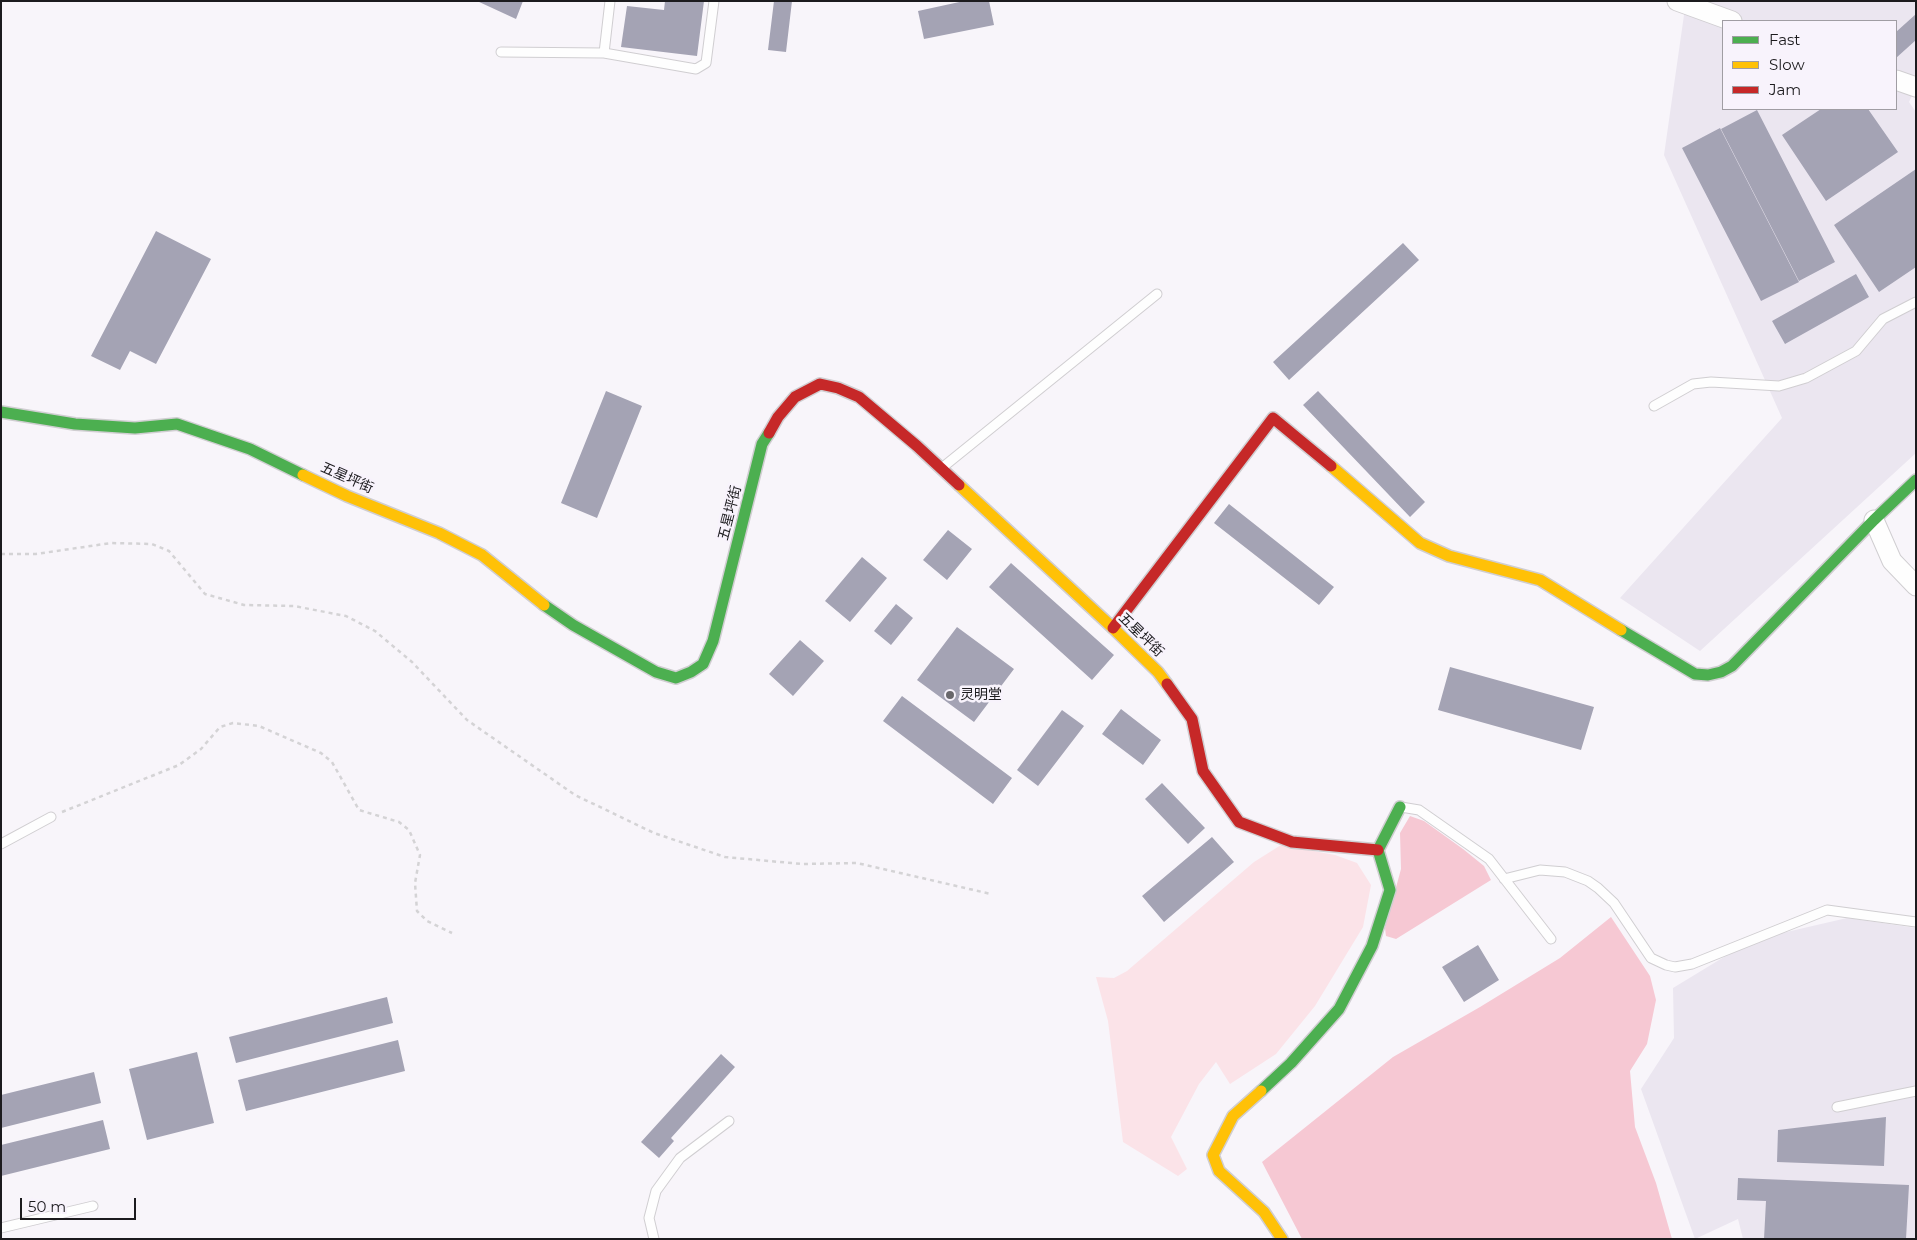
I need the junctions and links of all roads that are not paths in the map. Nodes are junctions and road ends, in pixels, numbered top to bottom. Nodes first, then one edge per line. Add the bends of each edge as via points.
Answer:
1 (610, 1) edge
2 (714, 1) edge
3 (1677, 1) edge
4 (1729, 20) edge
5 (501, 52) dead end
6 (604, 53) junction
7 (1897, 80) edge
8 (1916, 88) edge
9 (1157, 294) dead end
10 (1916, 302) edge
11 (1654, 406) dead end
12 (1, 412) edge
13 (941, 469) junction
14 (1916, 480) edge
15 (1874, 520) junction
16 (1916, 586) edge
17 (1113, 628) junction
18 (1400, 807) joint
19 (51, 816) road end
20 (1, 844) edge
21 (1378, 850) junction
22 (1504, 879) junction
23 (1916, 922) edge
24 (1551, 939) dead end
25 (1916, 1091) edge
26 (1837, 1107) dead end
27 (729, 1121) dead end
28 (93, 1206) dead end
29 (1, 1228) edge
30 (654, 1239) edge
31 (1282, 1239) edge

1 - 6 lane
2 - 6 lane via 706,63 696,70
3 - 4 street
5 - 6 lane
7 - 8 street
9 - 13 lane
10 - 11 lane via 1883,319 1856,351 1806,378 1779,386 1693,384
12 - 13 street, 五星坪街 via 75,424 135,428 176,424 250,449 482,555 573,625 656,672 676,678 703,664 713,641 762,444 795,397 820,384 859,397
13 - 17 street, 五星坪街
14 - 15 street
15 - 16 street via 1892,561
15 - 17 street via 1732,666 1708,675 1695,674 1540,580 1449,556 1420,543 1273,418
17 - 21 street, 五星坪街 via 1158,672 1192,719 1203,771 1239,822 1292,842
18 - 21 street
18 - 22 lane via 1419,810 1489,859
19 - 20 lane
21 - 31 street via 1390,890 1372,946 1339,1009 1292,1063 1233,1116 1214,1154 1219,1172 1264,1212
22 - 23 lane via 1540,870 1565,872 1588,881 1614,903 1651,958 1675,967 1692,964 1827,910
22 - 24 lane
25 - 26 lane
27 - 30 lane via 680,1158 656,1191 649,1218
28 - 29 lane

